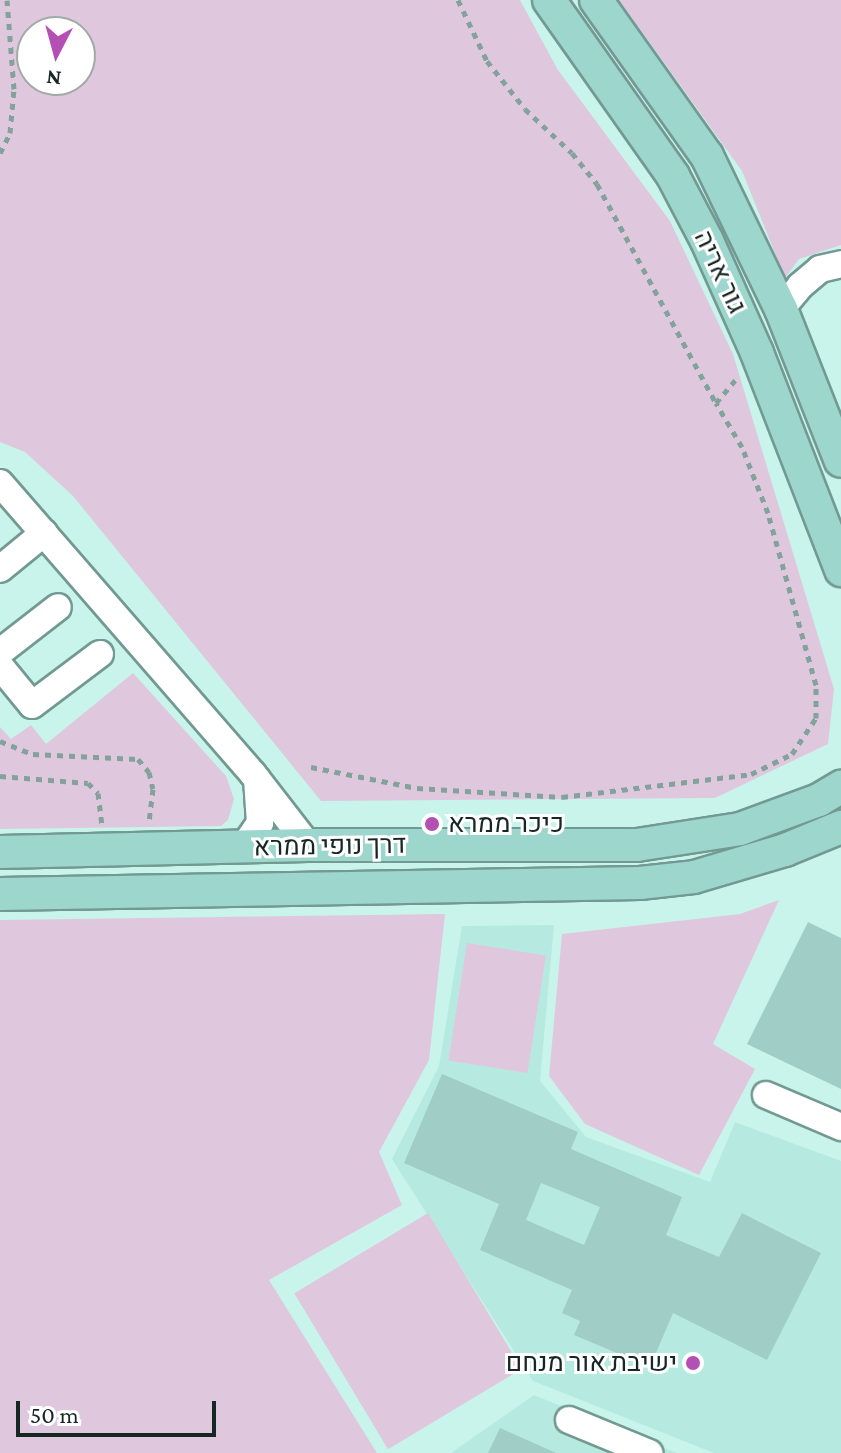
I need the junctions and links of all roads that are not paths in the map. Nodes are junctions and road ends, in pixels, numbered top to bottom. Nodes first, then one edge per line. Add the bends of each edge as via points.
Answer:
1 (549, 0) edge
2 (596, 0) edge
3 (841, 264) edge
4 (781, 309) junction
5 (841, 461) edge
6 (0, 483) edge
7 (44, 533) junction
8 (0, 569) edge
9 (841, 570) edge
10 (58, 607) dead end
11 (0, 652) edge
12 (100, 654) dead end
13 (0, 666) edge
14 (257, 779) junction
15 (841, 787) edge
16 (841, 827) edge
17 (308, 845) junction
18 (244, 846) junction
19 (0, 852) edge
20 (0, 894) edge
21 (766, 1095) dead end
22 (841, 1127) edge
23 (569, 1420) dead end
24 (649, 1453) edge

1 - 9 main road, גור אריה via 673,176 707,241 757,353
2 - 4 main road, גור אריה via 707,156
3 - 4 street via 820,269
4 - 5 main road, גור אריה
6 - 7 street
7 - 8 street
7 - 14 street
10 - 11 street
12 - 13 street via 32,705
14 - 17 street
14 - 18 street via 260,823
15 - 17 main road, דרך נופי ממרא via 740,829 637,845
16 - 20 main road, דרך נופי ממרא via 694,877 640,883
17 - 18 main road, דרך נופי ממרא
18 - 19 main road, דרך נופי ממרא
21 - 22 street
23 - 24 street

